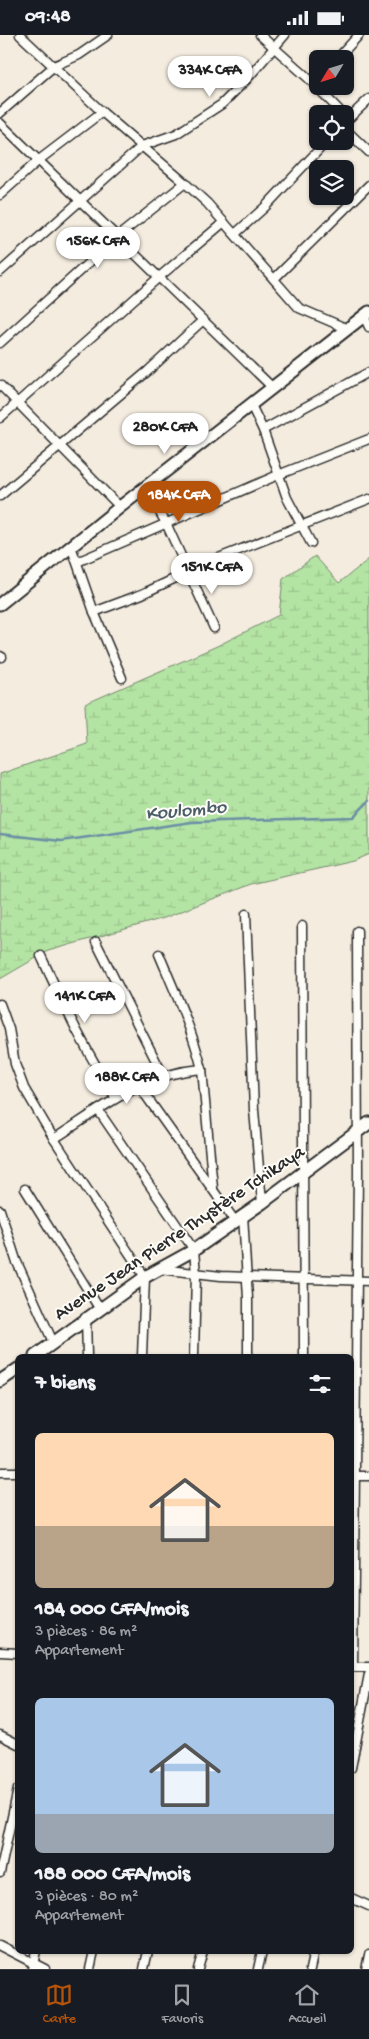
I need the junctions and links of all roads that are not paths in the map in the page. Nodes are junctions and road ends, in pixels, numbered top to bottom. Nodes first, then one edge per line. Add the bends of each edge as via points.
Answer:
1 (20, 35) edge
2 (108, 35) edge
3 (260, 35) edge
4 (285, 35) edge
5 (359, 35) edge
6 (274, 46) junction
7 (345, 50) edge
8 (54, 66) junction
9 (309, 75) edge
10 (327, 95) edge
11 (369, 99) edge
12 (335, 105) edge
13 (354, 111) edge
14 (102, 112) junction
15 (0, 113) edge
16 (0, 123) edge
17 (354, 138) edge
18 (142, 146) junction
19 (319, 150) edge
20 (369, 152) edge
21 (39, 160) junction
22 (186, 183) junction
23 (369, 185) edge
24 (0, 195) edge
25 (81, 200) junction
26 (224, 223) junction
27 (235, 234) junction
28 (117, 237) junction
29 (0, 272) edge
30 (158, 278) junction
31 (274, 279) junction
32 (367, 314) edge
33 (202, 321) junction
34 (369, 327) edge
35 (348, 329) junction
36 (0, 343) edge
37 (369, 372) edge
38 (0, 385) edge
39 (273, 388) junction
40 (18, 402) junction
41 (251, 405) junction
42 (0, 418) edge
43 (263, 430) junction
44 (369, 439) edge
45 (60, 445) junction
46 (278, 475) junction
47 (145, 487) junction
48 (0, 496) edge
49 (369, 499) edge
50 (120, 507) junction
51 (166, 523) junction
52 (302, 526) junction
53 (311, 543) dead end
54 (71, 546) junction
55 (77, 562) junction
56 (190, 571) junction
57 (0, 604) edge
58 (94, 612) junction
59 (214, 628) dead end
60 (122, 678) dead end
61 (246, 914) dead end
62 (302, 926) dead end
63 (357, 931) dead end
64 (96, 942) dead end
65 (159, 954) dead end
66 (42, 956) dead end
67 (0, 1004) edge
68 (202, 1069) junction
69 (163, 1075) junction
70 (139, 1086) junction
71 (116, 1098) junction
72 (98, 1110) junction
73 (369, 1123) edge
74 (357, 1131) junction
75 (54, 1139) junction
76 (304, 1172) junction
77 (213, 1188) junction
78 (25, 1189) dead end
79 (262, 1203) junction
80 (0, 1211) edge
81 (239, 1218) junction
82 (194, 1250) junction
83 (158, 1269) junction
84 (196, 1274) junction
85 (144, 1277) junction
86 (247, 1277) junction
87 (304, 1278) junction
88 (357, 1280) junction
89 (369, 1281) edge
90 (99, 1308) junction
91 (86, 1317) junction
92 (53, 1342) junction
93 (38, 1354) edge
94 (87, 1354) edge
95 (142, 1354) edge
96 (194, 1354) edge
97 (248, 1354) edge
98 (304, 1354) edge
99 (15, 1371) edge
100 (0, 1381) edge
101 (354, 1427) edge
102 (0, 1472) edge
103 (15, 1472) edge
104 (354, 1476) edge
105 (369, 1476) edge
106 (0, 1652) edge
107 (15, 1653) edge
108 (354, 1667) edge
109 (369, 1667) edge
110 (369, 1674) edge
111 (0, 1735) edge
112 (15, 1742) edge
113 (354, 1752) edge
114 (15, 1803) edge
115 (0, 1873) edge
116 (354, 1899) edge
117 (369, 1906) edge
118 (0, 1945) edge
119 (93, 1954) edge
120 (147, 1954) edge
121 (203, 1954) edge
122 (261, 1954) edge
123 (313, 1954) edge
124 (369, 1955) edge
125 (33, 1966) edge
126 (45, 1969) edge
127 (90, 1969) edge
128 (144, 1969) edge
129 (198, 1969) edge
130 (258, 1969) edge
131 (310, 1969) edge
132 (366, 1969) edge

1 - 8 street
2 - 8 street via 79,55
3 - 6 street
4 - 6 street
5 - 7 street
6 - 9 street
6 - 18 street via 222,104 176,134
8 - 14 street
8 - 15 street
10 - 12 street
11 - 13 street
14 - 18 street
14 - 21 street
16 - 21 street
17 - 20 street
18 - 22 street
18 - 25 street
19 - 27 street
21 - 24 street
21 - 25 street
22 - 26 street
22 - 28 street
23 - 31 street
25 - 28 street
25 - 29 street
26 - 27 street
26 - 30 street
27 - 31 street
28 - 30 street
28 - 36 street
30 - 33 street
30 - 40 street
31 - 35 street via 300,309
32 - 34 street
32 - 35 street
33 - 39 street
33 - 45 street
35 - 39 street
37 - 43 street
38 - 40 street
39 - 41 street
40 - 42 street
40 - 45 street
41 - 43 street
41 - 47 street
43 - 46 street
44 - 46 street
45 - 48 street
45 - 50 street
46 - 51 street
46 - 52 street via 286,498
47 - 50 street
47 - 51 street
49 - 52 street
50 - 54 street
51 - 55 street
51 - 56 street
52 - 53 street
52 - 56 street
54 - 55 street
54 - 57 street
55 - 58 street
56 - 58 street
56 - 59 street
58 - 60 street
61 - 79 street via 254,1110
62 - 76 street
63 - 74 street
64 - 69 street
65 - 68 street via 190,1027
66 - 71 street via 88,1054
67 - 75 street via 19,1077
68 - 69 street
68 - 77 street
69 - 70 street
70 - 71 street
70 - 77 street
71 - 72 street
72 - 75 street
72 - 82 street
73 - 74 street, Avenue Jean Pierre Thystère Tchikaya
74 - 76 street, Avenue Jean Pierre Thystère Tchikaya
74 - 88 street
75 - 85 street
76 - 79 street, Avenue Jean Pierre Thystère Tchikaya
76 - 87 street
77 - 81 street
78 - 90 street
79 - 81 street, Avenue Jean Pierre Thystère Tchikaya
80 - 92 street via 16,1260
81 - 82 street, Avenue Jean Pierre Thystère Tchikaya
81 - 86 street
82 - 83 street, Avenue Jean Pierre Thystère Tchikaya
82 - 84 street
83 - 84 street
83 - 85 street, Avenue Jean Pierre Thystère Tchikaya
84 - 86 street
84 - 96 street
85 - 90 street, Avenue Jean Pierre Thystère Tchikaya
85 - 95 street
86 - 87 street
86 - 97 street
87 - 88 street
87 - 98 street
88 - 89 street
88 - 101 street
90 - 91 street, Avenue Jean Pierre Thystère Tchikaya
91 - 92 street, Avenue Jean Pierre Thystère Tchikaya
91 - 94 street
92 - 93 street, Avenue Jean Pierre Thystère Tchikaya
99 - 100 street
102 - 103 street
104 - 105 street
106 - 107 street
108 - 109 street
110 - 113 street
111 - 112 street
114 - 115 street
116 - 117 street
118 - 125 street
119 - 127 street
120 - 128 street
121 - 129 street
122 - 130 street
123 - 131 street
124 - 132 street
125 - 126 street

